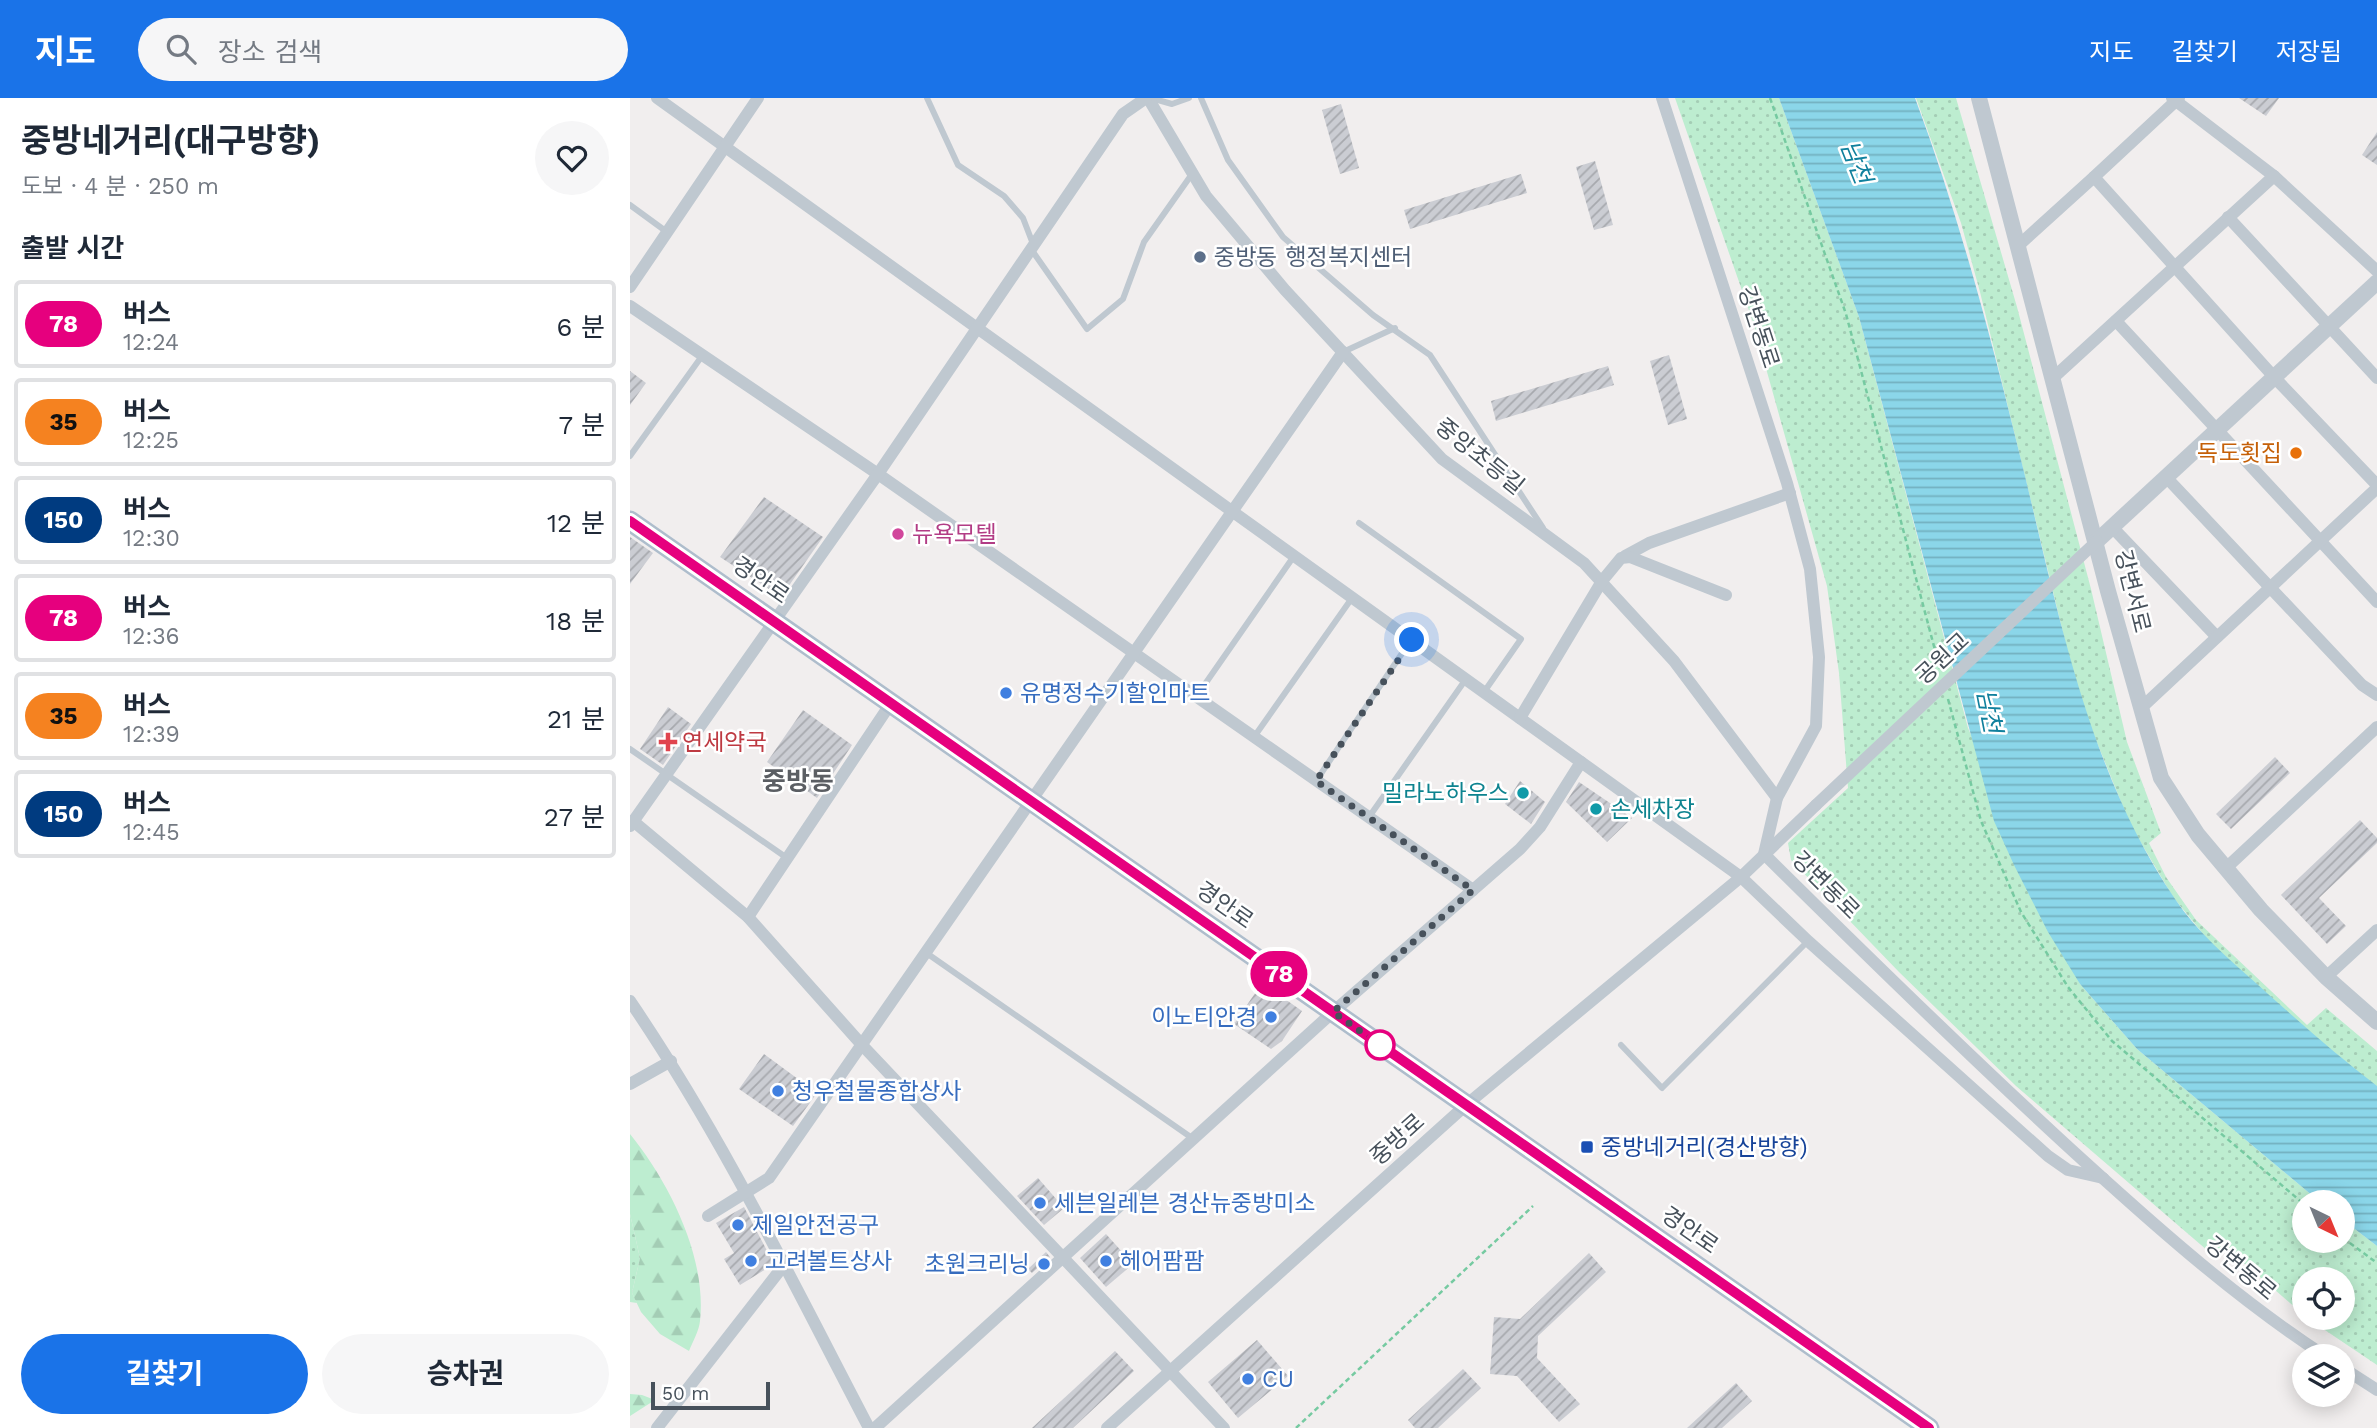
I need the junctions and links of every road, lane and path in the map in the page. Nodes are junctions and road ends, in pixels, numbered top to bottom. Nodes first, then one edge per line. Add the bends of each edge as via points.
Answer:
1 (657, 98) edge
2 (758, 98) edge
3 (927, 98) edge
4 (1148, 98) edge
5 (1189, 98) edge
6 (1201, 98) edge
7 (1662, 98) edge
8 (1770, 98) edge
9 (2175, 99) edge
10 (1984, 101) edge
11 (725, 147) junction
12 (1192, 174) junction
13 (2274, 176) junction
14 (2094, 177) junction
15 (630, 205) edge
16 (2228, 218) junction
17 (667, 232) junction
18 (2018, 245) junction
19 (1032, 247) junction
20 (2175, 267) junction
21 (2377, 271) edge
22 (2377, 282) edge
23 (630, 286) edge
24 (630, 306) edge
25 (2116, 321) junction
26 (2329, 327) junction
27 (978, 328) junction
28 (1395, 328) junction
29 (1343, 352) junction
30 (702, 355) junction
31 (2274, 377) junction
32 (2053, 378) junction
33 (2377, 378) edge
34 (2217, 430) junction
35 (630, 456) edge
36 (878, 474) junction
37 (2166, 477) junction
38 (2377, 486) edge
39 (1790, 492) junction
40 (1232, 511) junction
41 (630, 521) edge
42 (1359, 523) dead end
43 (2112, 527) junction
44 (1548, 537) junction
45 (2097, 541) junction
46 (2320, 541) junction
47 (1294, 556) junction
48 (1625, 556) junction
49 (1602, 581) junction
50 (2270, 588) junction
51 (1726, 595) dead end
52 (1352, 598) junction
53 (2377, 602) edge
54 (774, 622) junction
55 (2217, 637) junction
56 (1412, 640) junction
57 (1133, 653) junction
58 (1466, 679) junction
59 (1943, 680) dead end
60 (1484, 692) junction
61 (1947, 694) dead end
62 (2377, 695) edge
63 (1196, 697) junction
64 (891, 703) junction
65 (2140, 709) junction
66 (1520, 718) junction
67 (2377, 727) edge
68 (1254, 737) junction
69 (630, 749) edge
70 (1581, 762) junction
71 (667, 775) junction
72 (1316, 781) junction
73 (1777, 798) junction
74 (1030, 800) junction
75 (1816, 805) joint
76 (1369, 817) junction
77 (632, 823) edge
78 (1765, 854) junction
79 (787, 858) junction
80 (2225, 869) junction
81 (1741, 877) junction
82 (1473, 890) junction
83 (748, 918) junction
84 (2377, 930) edge
85 (1808, 941) junction
86 (925, 952) junction
87 (2326, 977) junction
88 (630, 1001) edge
89 (1333, 1012) junction
90 (2377, 1022) edge
91 (862, 1045) junction
92 (1621, 1045) dead end
93 (671, 1061) junction
94 (630, 1084) edge
95 (1466, 1105) junction
96 (1192, 1138) junction
97 (2103, 1178) junction
98 (746, 1193) junction
99 (2292, 1194) edge
100 (1533, 1206) dead end
101 (708, 1216) dead end
102 (2356, 1248) edge
103 (1064, 1257) junction
104 (2377, 1263) edge
105 (784, 1265) junction
106 (2307, 1344) edge
107 (1172, 1370) junction
108 (2355, 1376) edge
109 (2377, 1390) edge
110 (1925, 1427) edge
111 (657, 1428) edge
112 (869, 1428) edge
113 (875, 1428) edge
114 (1107, 1428) edge
115 (1224, 1428) edge
116 (1296, 1428) edge

1 - 11 street
2 - 11 street
3 - 19 lane via 958,164 1004,196 1023,218
4 - 5 lane via 1172,104
4 - 12 street, 중앙초등길
4 - 19 street via 1124,114
6 - 28 lane via 1228,160 1283,237 1373,315
7 - 39 street, 강변동로
8 - 59 path via 1846,314
9 - 13 street
9 - 14 street
10 - 18 street, 강변서로
11 - 17 street
11 - 27 street
12 - 19 lane via 1144,242 1123,299 1087,329
12 - 29 street, 중앙초등길 via 1223,219
13 - 16 street
13 - 21 street
14 - 18 street
14 - 20 street
15 - 17 lane
16 - 20 street
16 - 26 street
17 - 23 street
18 - 32 street, 강변서로
19 - 27 street
20 - 25 street
20 - 31 street
22 - 26 street
24 - 30 street
25 - 32 street
25 - 34 street
26 - 31 street
26 - 33 street
27 - 36 street
27 - 40 street
28 - 29 lane
28 - 44 lane via 1430,355
29 - 40 street
29 - 44 street, 중앙초등길 via 1442,459
30 - 35 lane
30 - 36 street
31 - 34 street
31 - 38 street
32 - 45 street, 강변서로
34 - 37 street
34 - 46 street
36 - 54 street
36 - 57 street
37 - 43 street
37 - 50 street
38 - 46 street
39 - 48 street
39 - 73 street, 강변동로 via 1810,569 1819,657 1816,726
40 - 47 street
40 - 57 street
41 - 54 main road, 경안로
42 - 60 lane via 1521,639
43 - 45 street
43 - 55 street
44 - 49 street, 중앙초등길
45 - 65 street, 강변서로
45 - 75 street, 공원교, bridge
46 - 50 street
46 - 53 street
47 - 52 street
47 - 63 lane
48 - 49 street
48 - 51 street
49 - 66 street
49 - 73 street, 중앙초등길 via 1674,661
50 - 55 street
50 - 62 street via 2362,685
52 - 56 street
52 - 68 lane
54 - 64 main road, 경안로
54 - 71 street
55 - 65 street
56 - 58 street
56 - 72 lane
57 - 63 street
57 - 74 street
58 - 60 street
58 - 76 lane
60 - 66 street
61 - 99 path via 1981,821 2021,912 2068,987 2112,1041
63 - 68 street
64 - 74 main road, 경안로
64 - 79 street
65 - 80 street, 강변서로 via 2161,778
66 - 70 street
67 - 80 street
68 - 72 street
69 - 71 lane
70 - 81 street
70 - 82 street via 1535,833
71 - 77 street
71 - 79 lane
72 - 76 street
73 - 78 street, 강변동로
74 - 86 street
74 - 89 main road, 경안로
75 - 78 street, 중방로
76 - 82 street
77 - 83 street
78 - 81 street, 중방로
78 - 97 street, 강변동로 via 1965,1052
79 - 83 street
80 - 87 street, 강변서로
81 - 85 street
81 - 95 street, 중방로
82 - 89 street
83 - 91 street
84 - 87 street
85 - 92 lane via 1662,1088
85 - 97 street via 2048,1156 2068,1170
86 - 91 street
86 - 96 lane
87 - 90 street, 강변서로
88 - 93 street
89 - 95 main road, 경안로
89 - 96 street
91 - 98 street via 769,1178
91 - 103 street
93 - 94 street
93 - 98 street
95 - 107 street, 중방로
95 - 110 main road, 경안로
96 - 103 street
97 - 106 street, 강변동로 via 2273,1322
98 - 101 street
98 - 105 street
100 - 116 path
102 - 104 path
103 - 107 street
103 - 113 street
105 - 111 street
105 - 112 street
107 - 114 street, 중방로
107 - 115 street
108 - 109 street

